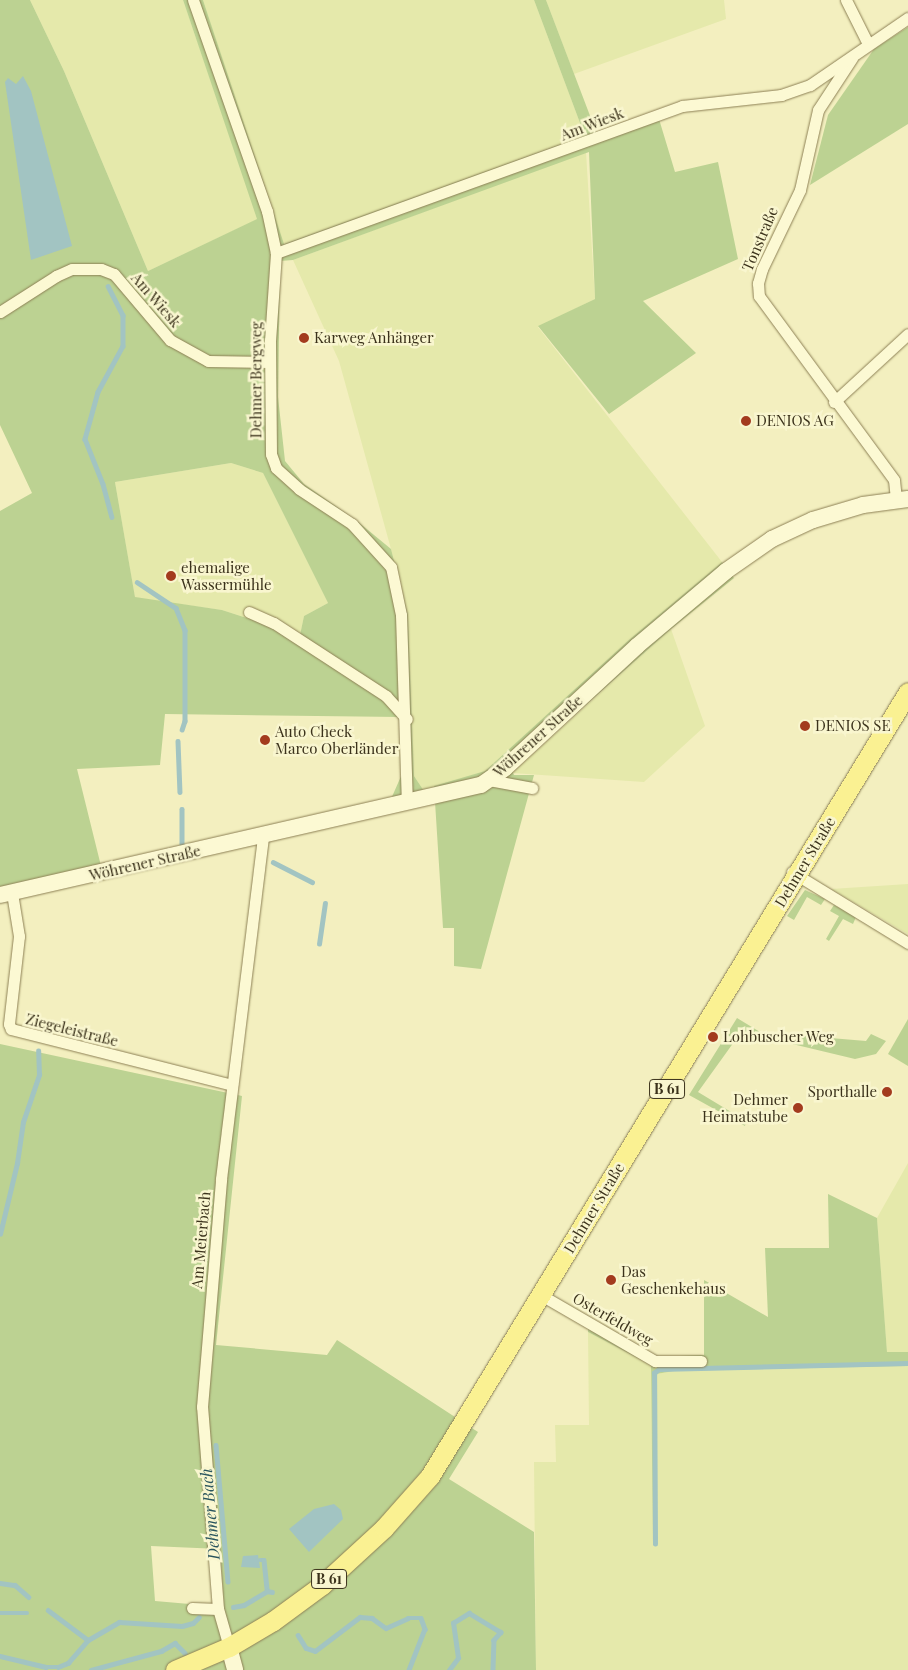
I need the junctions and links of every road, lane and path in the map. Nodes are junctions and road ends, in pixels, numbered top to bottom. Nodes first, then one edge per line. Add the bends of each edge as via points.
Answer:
1 (193, 0) edge
2 (846, 0) edge
3 (908, 18) edge
4 (868, 44) junction
5 (856, 52) junction
6 (276, 253) junction
7 (0, 312) edge
8 (908, 334) edge
9 (270, 362) junction
10 (834, 402) junction
11 (902, 499) edge
12 (250, 612) dead end
13 (908, 692) edge
14 (407, 719) junction
15 (489, 780) junction
16 (532, 788) dead end
17 (407, 802) junction
18 (263, 835) junction
19 (792, 873) junction
20 (6, 894) edge
21 (908, 943) edge
22 (232, 1085) junction
23 (542, 1295) junction
24 (701, 1361) dead end
25 (192, 1608) dead end
26 (218, 1609) junction
27 (229, 1647) junction
28 (175, 1670) edge
29 (235, 1670) edge

1 - 6 street, Dehmer Bergweg via 267,211
2 - 4 street
3 - 4 street, Am Wiesk
4 - 5 street, Am Wiesk
5 - 6 street, Am Wiesk via 810,85 781,95 682,106
5 - 10 street, Tonstraße via 818,110 800,190 758,282 759,296
6 - 9 street, Dehmer Bergweg
7 - 9 street, Am Wiesk via 72,269 101,269 114,274 170,340 208,361
8 - 10 street
9 - 14 street, Dehmer Bergweg via 271,454 276,468 299,489 352,524 391,567 401,615
10 - 11 street, Tonstraße via 894,480
11 - 15 street, Wöhrener Straße via 813,520 772,539 737,563 637,646
12 - 14 street via 274,623 386,696
13 - 19 main road, Dehmer Straße / B 61
14 - 17 street, Dehmer Bergweg
15 - 16 street
15 - 17 street, Wöhrener Straße via 469,788
17 - 18 street, Wöhrener Straße
18 - 20 street, Wöhrener Straße
18 - 22 street, Am Meierbach
19 - 21 street
19 - 23 main road, Dehmer Straße / B 61
20 - 22 street, Ziegeleistraße via 19,936 11,1029
22 - 26 street, Am Meierbach via 202,1408
23 - 24 street, Osterfeldweg via 655,1361
23 - 27 main road, Dehmer Straße / B 61 via 430,1476 384,1528 322,1585
25 - 26 street
26 - 27 street, Am Meierbach
27 - 28 main road, B 61
27 - 29 street

